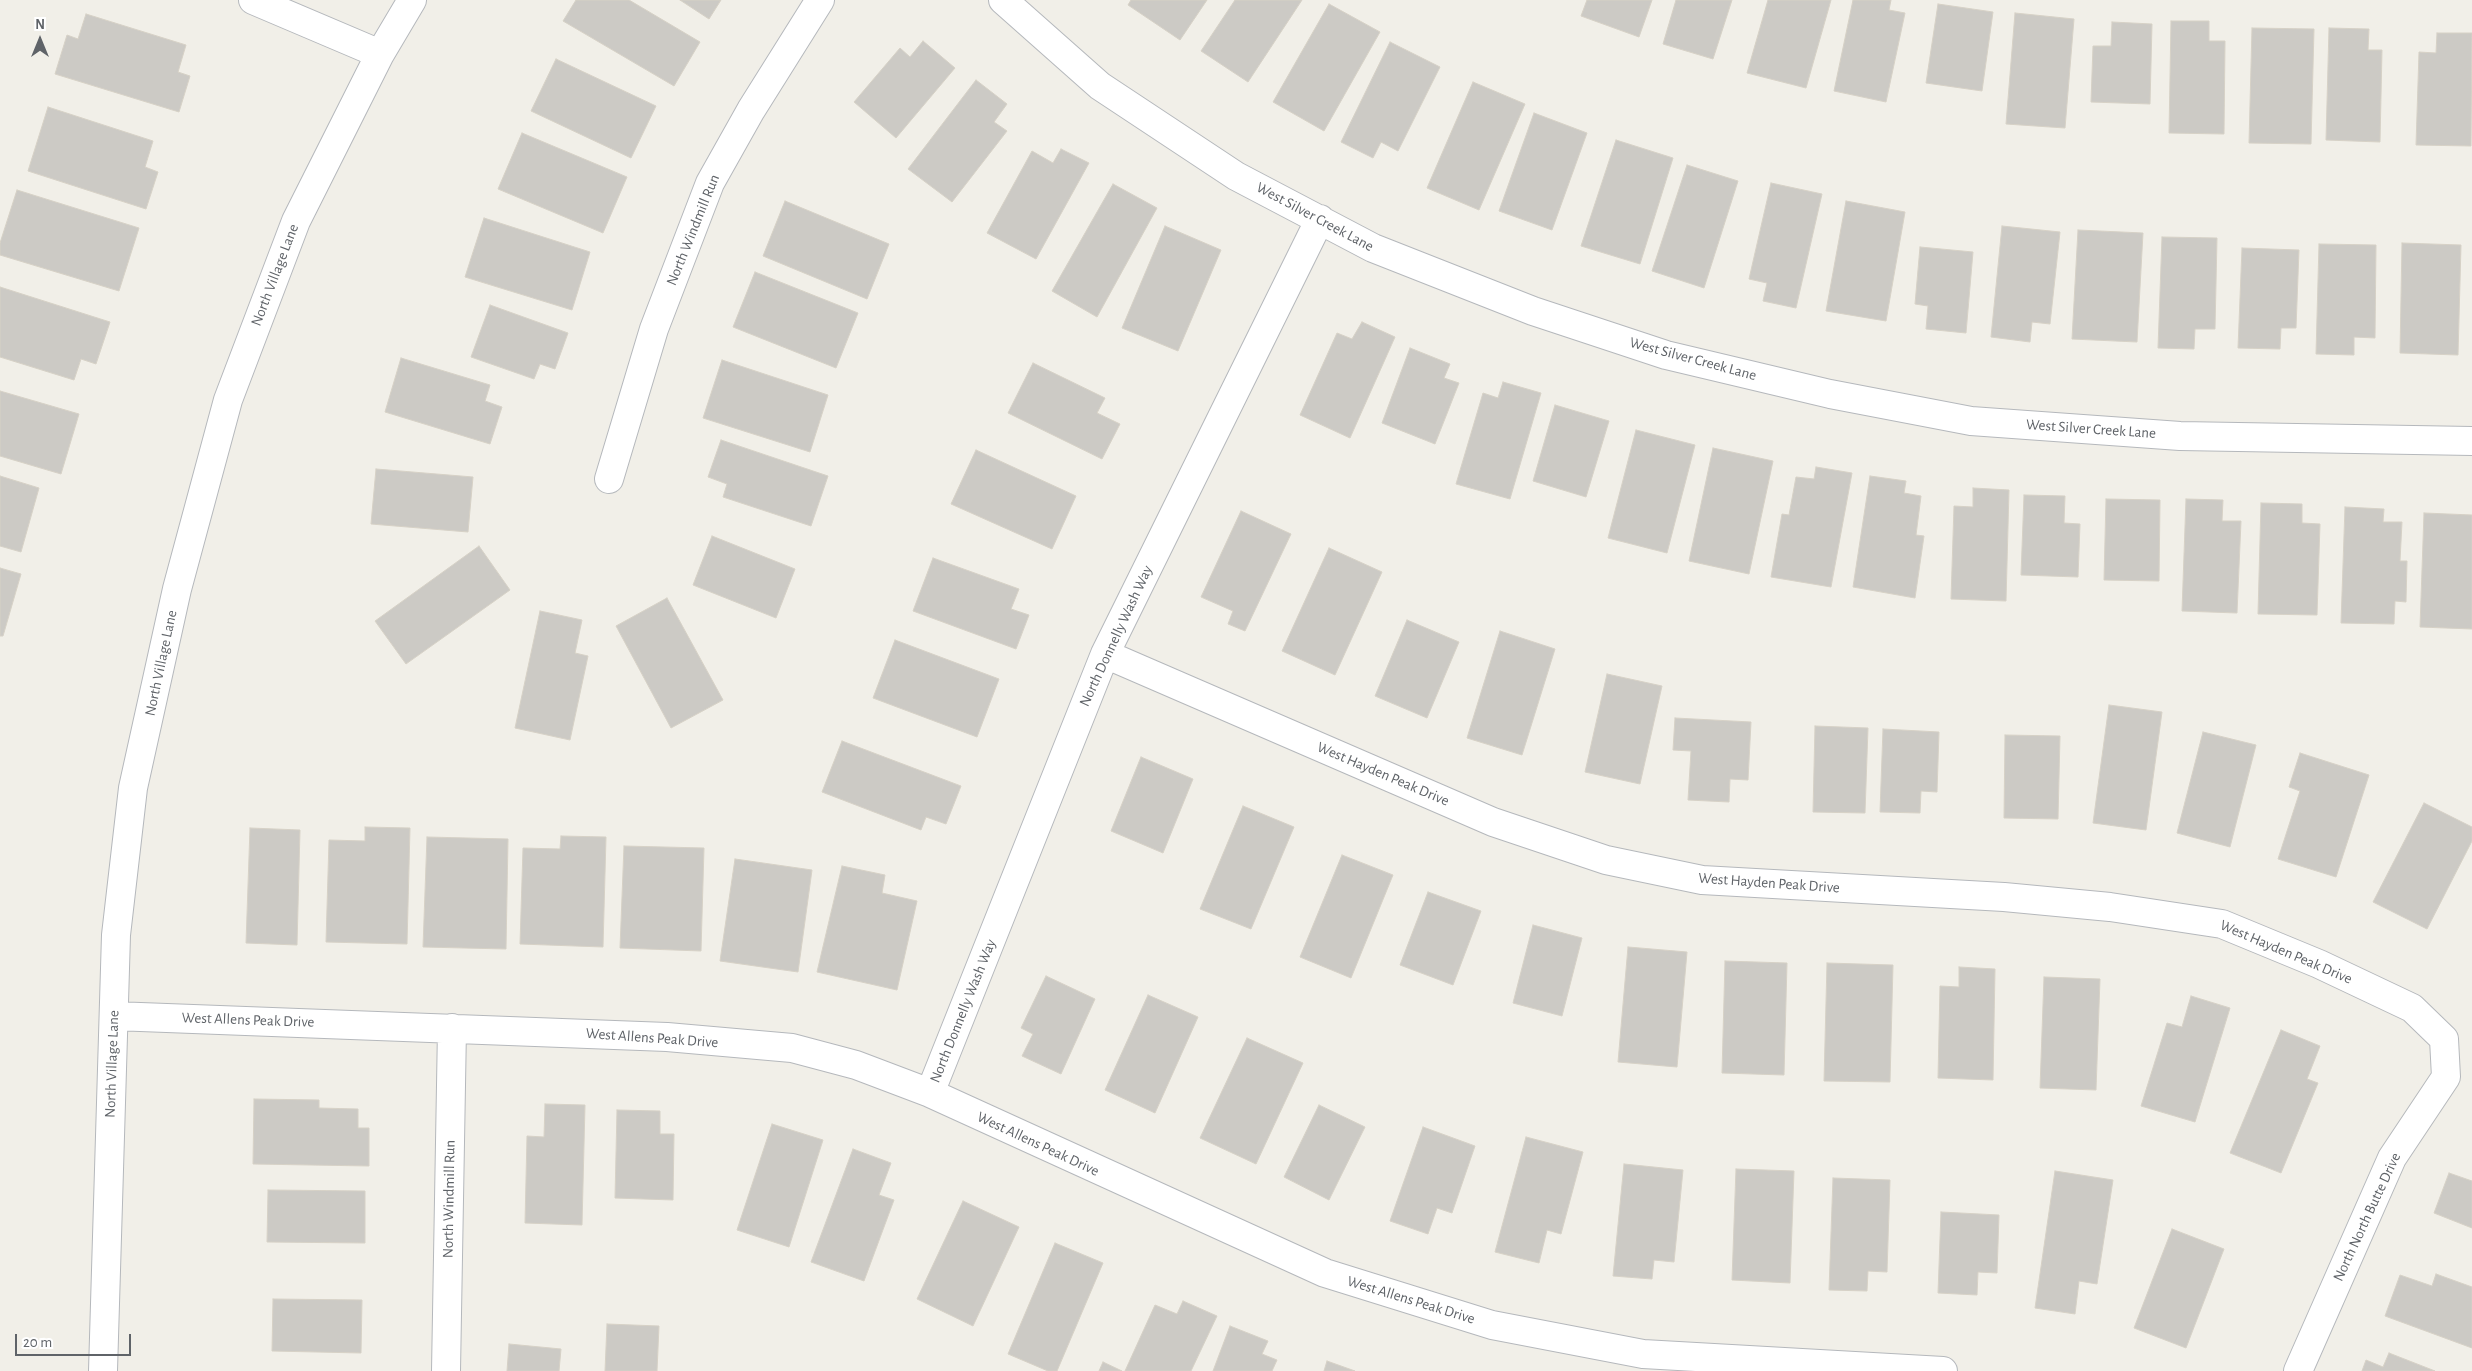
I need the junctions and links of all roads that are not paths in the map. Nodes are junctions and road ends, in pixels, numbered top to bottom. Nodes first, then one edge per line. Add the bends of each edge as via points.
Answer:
1 (253, 0) edge
2 (412, 0) edge
3 (820, 0) edge
4 (1003, 0) edge
5 (380, 54) junction
6 (1320, 219) junction
7 (2472, 441) edge
8 (610, 479) dead end
9 (1105, 654) junction
10 (114, 1016) junction
11 (452, 1028) junction
12 (2444, 1039) joint
13 (930, 1093) junction
14 (103, 1371) edge
15 (446, 1371) edge
16 (1944, 1371) edge
17 (2298, 1371) edge

1 - 5 street
2 - 5 street, North Village Lane
3 - 8 street, North Windmill Run via 710,183 654,329
4 - 6 street, West Silver Creek Lane via 1100,86 1236,176
5 - 10 street, North Village Lane via 296,221 228,400 177,589 133,788 116,935
6 - 7 street, West Silver Creek Lane via 1373,248 1533,312 1666,355 1830,394 1981,422 2180,436
6 - 9 street, North Donnelly Wash Way
9 - 12 street, West Hayden Peak Drive via 1493,822 1606,860 1702,880 2004,897 2110,907 2222,924 2319,964 2412,1008
9 - 13 street, North Donnelly Wash Way
10 - 11 street, West Allens Peak Drive
10 - 14 street, North Village Lane
11 - 13 street, West Allens Peak Drive via 667,1037 792,1048 856,1065
11 - 15 street, North Windmill Run
12 - 17 street, North North Butte Drive via 2446,1077 2392,1158
13 - 16 street, West Allens Peak Drive via 1325,1273 1492,1325 1643,1354

